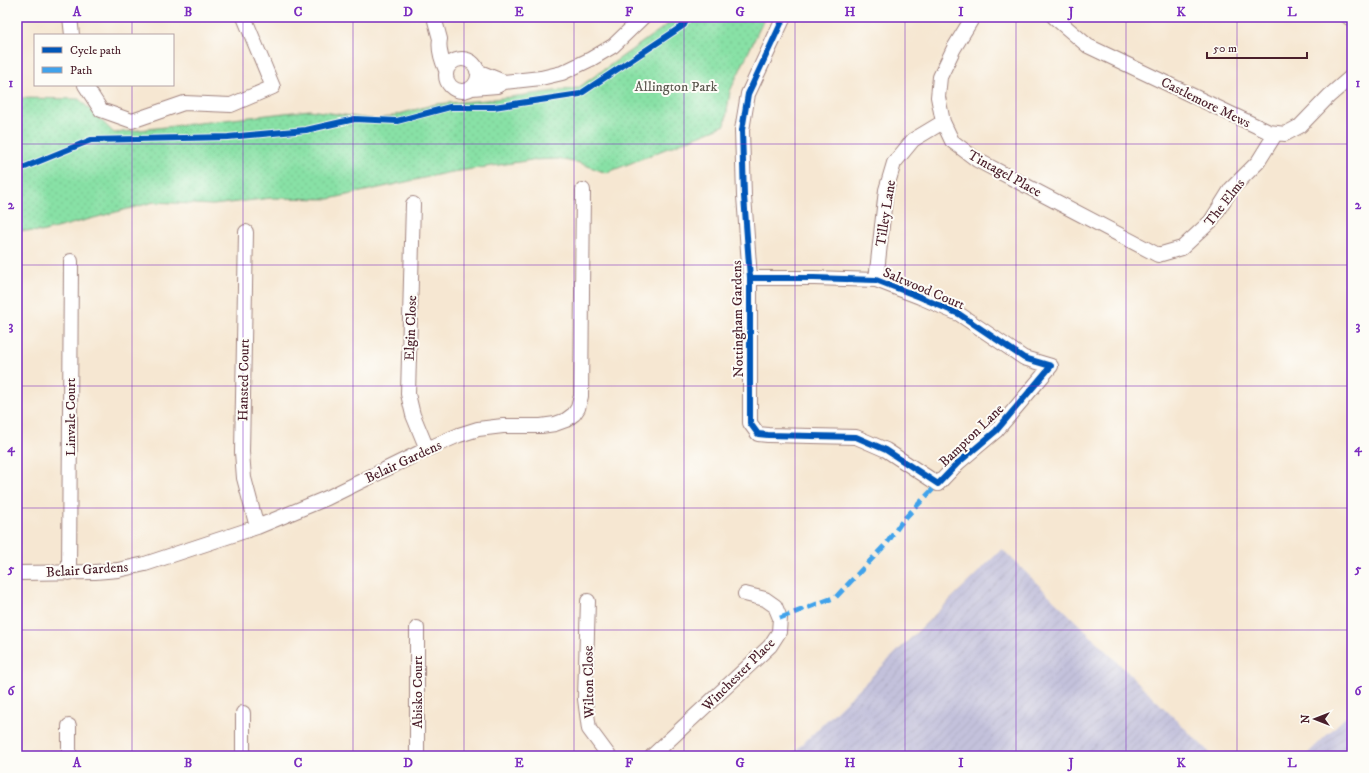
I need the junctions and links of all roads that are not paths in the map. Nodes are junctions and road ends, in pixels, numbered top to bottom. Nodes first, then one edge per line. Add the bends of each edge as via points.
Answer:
1 (70, 17) edge
2 (244, 17) edge
3 (434, 17) edge
4 (643, 17) edge
5 (784, 17) edge
6 (973, 17) edge
7 (1054, 17) edge
8 (1348, 17) edge
9 (1352, 19) edge
10 (72, 34) edge
11 (440, 38) junction
12 (457, 60) junction
13 (446, 70) junction
14 (477, 71) junction
15 (1352, 76) edge
16 (504, 82) junction
17 (85, 86) edge
18 (472, 88) junction
19 (943, 122) junction
20 (1276, 133) junction
21 (583, 190) dead end
22 (413, 204) dead end
23 (246, 232) dead end
24 (1158, 255) joint
25 (71, 261) dead end
26 (750, 278) junction
27 (876, 280) junction
28 (1051, 366) joint
29 (426, 449) junction
30 (938, 484) joint
31 (257, 527) junction
32 (17, 573) edge
33 (69, 573) junction
34 (745, 594) dead end
35 (588, 602) dead end
36 (417, 628) dead end
37 (243, 712) dead end
38 (69, 726) dead end
39 (69, 756) edge
40 (243, 756) edge
41 (417, 756) edge
42 (609, 756) edge
43 (652, 756) edge

1 - 10 street
2 - 17 street via 273,87 231,105 184,103 132,121 101,110
3 - 11 street
4 - 16 street via 613,46 562,73
5 - 26 street, Nottingham Gardens via 748,94 742,130
6 - 19 street, Tintagel Place via 940,77 938,98
7 - 20 street, Castlemore Mews via 1088,46 1269,132
8 - 9 street
11 - 12 street
11 - 13 street via 441,55
12 - 13 street
12 - 14 street via 467,60
13 - 18 street via 446,81 453,89 463,91
14 - 16 street
14 - 18 street via 478,78
15 - 20 street via 1300,126 1285,134
16 - 18 street via 497,86
19 - 24 street, Tintagel Place via 952,141 977,160
19 - 27 street, Tilley Lane via 913,140 894,163 886,190
20 - 24 street, The Elms via 1258,162 1231,189 1211,221 1182,248
21 - 29 street, Belair Gardens via 582,373 578,408 566,420 555,424 478,429
22 - 29 street, Elgin Close via 408,394
23 - 31 street, Hansted Court via 242,452 244,478
25 - 33 street, Linvale Court
26 - 27 street, Saltwood Court
26 - 30 street, Nottingham Gardens via 750,423 758,434 856,437 886,450
27 - 28 street, Saltwood Court via 959,314 1024,358
28 - 30 street, Bampton Lane via 996,431 958,462
29 - 31 street, Belair Gardens via 327,498
31 - 33 street, Belair Gardens via 145,564 118,570
32 - 33 street, Belair Gardens
34 - 43 street, Winchester Place via 765,599 775,606 780,618 779,632 770,646
35 - 42 street, Wilton Close via 585,700 589,729
36 - 41 street, Abisko Court
37 - 40 street
38 - 39 street

